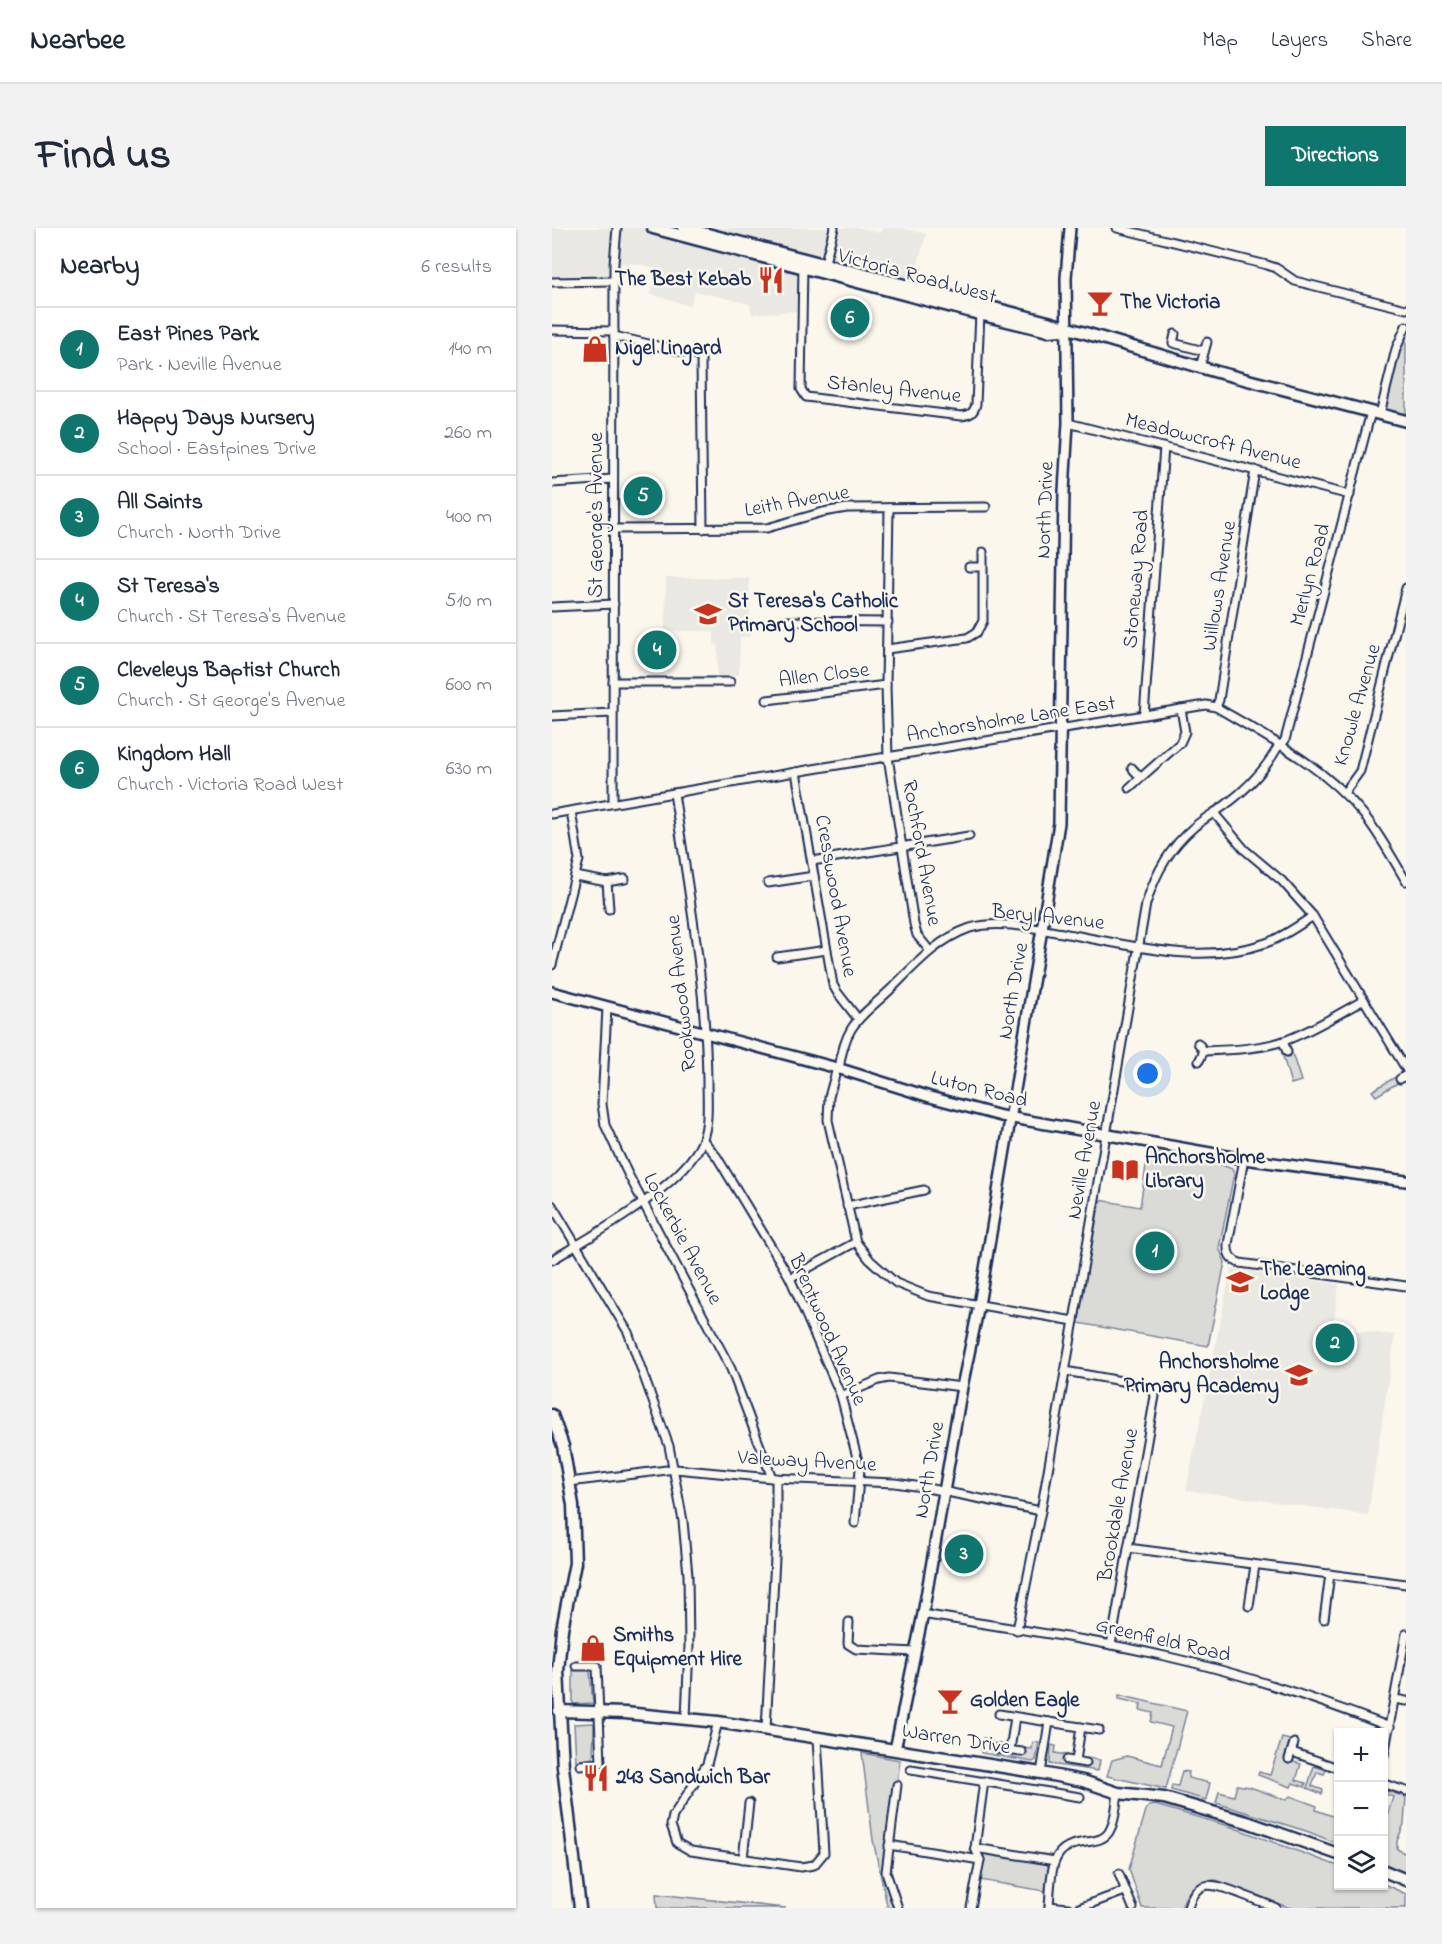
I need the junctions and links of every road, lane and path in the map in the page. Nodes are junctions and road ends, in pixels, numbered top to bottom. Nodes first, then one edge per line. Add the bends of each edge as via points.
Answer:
1 (617, 228) edge
2 (653, 228) edge
3 (684, 228) edge
4 (834, 228) edge
5 (1070, 228) edge
6 (1117, 228) edge
7 (803, 264) junction
8 (824, 269) junction
9 (614, 281) junction
10 (552, 282) edge
11 (1406, 309) edge
12 (980, 310) junction
13 (1406, 326) edge
14 (1067, 329) junction
15 (552, 330) edge
16 (614, 333) junction
17 (1175, 334) dead end
18 (1207, 342) dead end
19 (1204, 351) junction
20 (1200, 367) junction
21 (1376, 413) junction
22 (1406, 421) edge
23 (1068, 423) junction
24 (1164, 447) junction
25 (1255, 470) junction
26 (614, 479) junction
27 (552, 483) edge
28 (1350, 495) junction
29 (986, 507) dead end
30 (889, 508) junction
31 (614, 529) junction
32 (703, 530) junction
33 (983, 552) dead end
34 (969, 567) dead end
35 (982, 567) junction
36 (1406, 588) edge
37 (614, 604) junction
38 (552, 607) edge
39 (784, 621) dead end
40 (888, 622) junction
41 (887, 650) junction
42 (613, 682) junction
43 (730, 682) dead end
44 (886, 685) junction
45 (767, 700) dead end
46 (1216, 707) junction
47 (1181, 709) junction
48 (612, 713) junction
49 (1144, 715) junction
50 (552, 716) edge
51 (1061, 728) junction
52 (1280, 745) junction
53 (888, 756) junction
54 (1132, 768) dead end
55 (796, 772) junction
56 (1140, 777) junction
57 (1129, 788) dead end
58 (674, 793) junction
59 (1344, 793) junction
60 (613, 803) junction
61 (571, 811) junction
62 (1214, 813) junction
63 (552, 814) edge
64 (969, 836) dead end
65 (902, 847) junction
66 (812, 861) junction
67 (575, 876) junction
68 (814, 876) junction
69 (625, 879) dead end
70 (1406, 881) edge
71 (607, 882) junction
72 (768, 883) dead end
73 (609, 909) dead end
74 (1313, 916) junction
75 (1042, 929) junction
76 (1139, 946) junction
77 (827, 950) junction
78 (930, 951) junction
79 (777, 957) dead end
80 (552, 965) edge
81 (552, 992) edge
82 (1364, 1000) junction
83 (607, 1008) junction
84 (858, 1019) junction
85 (706, 1033) junction
86 (1284, 1041) junction
87 (1198, 1043) dead end
88 (1204, 1051) junction
89 (1287, 1052) dead end
90 (1199, 1060) dead end
91 (838, 1068) junction
92 (1406, 1069) edge
93 (1011, 1118) junction
94 (1106, 1136) junction
95 (703, 1140) junction
96 (1244, 1159) junction
97 (1406, 1181) edge
98 (924, 1190) dead end
99 (643, 1202) junction
100 (552, 1205) edge
101 (847, 1206) junction
102 (856, 1242) junction
103 (576, 1245) junction
104 (552, 1260) edge
105 (790, 1278) junction
106 (1406, 1286) edge
107 (979, 1305) junction
108 (1074, 1322) junction
109 (1065, 1371) junction
110 (962, 1387) junction
111 (842, 1396) junction
112 (552, 1415) edge
113 (675, 1469) junction
114 (774, 1478) junction
115 (859, 1481) junction
116 (569, 1482) junction
117 (945, 1492) junction
118 (1041, 1511) junction
119 (855, 1523) dead end
120 (1128, 1548) junction
121 (1255, 1565) junction
122 (1330, 1575) junction
123 (1406, 1584) edge
124 (1249, 1606) dead end
125 (923, 1614) junction
126 (1324, 1619) dead end
127 (849, 1622) dead end
128 (1017, 1630) junction
129 (1406, 1634) edge
130 (1111, 1645) junction
131 (915, 1652) junction
132 (576, 1666) dead end
133 (1395, 1699) junction
134 (1406, 1701) edge
135 (1010, 1707) dead end
136 (556, 1711) edge
137 (600, 1711) junction
138 (999, 1714) dead end
139 (1012, 1716) junction
140 (686, 1718) junction
141 (1090, 1719) dead end
142 (718, 1722) junction
143 (1049, 1722) junction
144 (1390, 1727) junction
145 (1085, 1728) junction
146 (766, 1729) junction
147 (1099, 1730) dead end
148 (1388, 1735) edge
149 (817, 1739) junction
150 (1294, 1743) dead end
151 (998, 1749) dead end
152 (895, 1750) junction
153 (1010, 1750) junction
154 (1022, 1752) dead end
155 (1067, 1760) dead end
156 (1076, 1761) junction
157 (1086, 1763) dead end
158 (580, 1765) dead end
159 (1334, 1767) edge
160 (911, 1770) dead end
161 (1041, 1773) junction
162 (984, 1781) junction
163 (897, 1785) dead end
164 (1388, 1786) edge
165 (1406, 1791) edge
166 (1118, 1793) junction
167 (1080, 1797) dead end
168 (749, 1803) dead end
169 (889, 1845) junction
170 (975, 1848) junction
171 (1334, 1853) edge
172 (743, 1859) junction
173 (980, 1860) junction
174 (1055, 1861) junction
175 (1388, 1873) edge
176 (1119, 1874) dead end
177 (1406, 1880) edge
178 (1125, 1892) junction
179 (1049, 1907) edge
180 (580, 1908) edge
181 (898, 1908) edge
182 (971, 1908) edge
183 (1068, 1908) edge
184 (1079, 1908) edge
185 (1132, 1908) edge
186 (1188, 1908) edge
187 (1276, 1908) edge

1 - 9 street, St George's Avenue
2 - 7 main road, Victoria Road West
3 - 7 main road, Victoria Road West
4 - 8 street
5 - 14 street, North Drive
6 - 11 street via 1267,265 1295,281
7 - 8 main road, Victoria Road West
7 - 12 street, Stanley Avenue via 801,389 806,397 969,415 976,404
8 - 12 main road, Victoria Road West
9 - 10 street
9 - 16 street, St George's Avenue
12 - 14 main road, Victoria Road West via 1048,331
13 - 21 street, Merlyn Road
14 - 20 main road, Victoria Road West
14 - 23 street, North Drive
15 - 16 street
16 - 26 street, St George's Avenue
16 - 32 street via 701,360
17 - 19 street via 1173,343
18 - 19 street
19 - 20 street
20 - 21 main road, Victoria Road West
21 - 22 main road, Victoria Road West
21 - 28 street, Merlyn Road
23 - 24 street, Meadowcroft Avenue
23 - 51 street, North Drive
24 - 25 street, Meadowcroft Avenue
24 - 49 street, Stoneway Road
25 - 28 street, Meadowcroft Avenue
25 - 46 street, Willows Avenue
26 - 27 street
26 - 31 street, St George's Avenue
28 - 52 street, Merlyn Road via 1285,740
29 - 30 street, Leith Avenue
30 - 32 street, Leith Avenue via 830,510 767,528
30 - 40 street, Rochford Avenue
31 - 32 street, Leith Avenue
31 - 37 street, St George's Avenue
33 - 35 street
34 - 35 street
35 - 41 street via 983,621 976,632 967,638
36 - 59 street, Knowle Avenue via 1360,771
37 - 38 street
37 - 42 street, St George's Avenue
39 - 40 street
40 - 41 street, Rochford Avenue
41 - 44 street, Rochford Avenue
42 - 43 street
42 - 48 street, St George's Avenue
44 - 45 street, Allen Close
44 - 53 street, Rochford Avenue
46 - 47 street, Anchorsholme Lane East
46 - 52 street
47 - 49 street, Anchorsholme Lane East
47 - 56 street via 1185,732 1180,743
48 - 50 street
48 - 60 street, St George's Avenue
49 - 51 street, Anchorsholme Lane East
51 - 53 street, Anchorsholme Lane East
51 - 75 street, North Drive via 1059,823
52 - 59 street
52 - 62 street, Neville Avenue via 1242,792
53 - 55 street, Anchorsholme Lane East
53 - 65 street, Rochford Avenue
54 - 56 street
55 - 58 street, Anchorsholme Lane East
55 - 66 street, Cresswood Avenue
56 - 57 street
58 - 60 street, Anchorsholme Lane East
58 - 85 street, Rookwood Avenue
59 - 70 street via 1365,816
60 - 61 street, Anchorsholme Lane East
61 - 63 street, Anchorsholme Lane East
61 - 67 street via 579,852
62 - 74 street via 1245,850 1282,881
62 - 76 street, Neville Avenue via 1180,840 1158,872 1146,904
64 - 65 street
65 - 66 street
65 - 78 street, Rochford Avenue via 914,924 917,935
66 - 68 street, Cresswood Avenue
67 - 71 street
67 - 80 street
68 - 72 street
68 - 77 street, Cresswood Avenue
69 - 71 street
71 - 73 street
74 - 76 street, Beryl Avenue via 1267,942 1222,953 1192,954
74 - 82 street
75 - 76 street, Beryl Avenue
75 - 78 street, Beryl Avenue via 973,927 952,935
75 - 93 street, North Drive
76 - 94 street, Neville Avenue
77 - 79 street
77 - 84 street, Cresswood Avenue via 833,985
78 - 84 street, Beryl Avenue
81 - 83 street, Luton Road
82 - 86 street
82 - 92 street
83 - 85 street, Luton Road
83 - 99 street, Lockerbie Avenue via 602,1104 605,1125
84 - 91 street, Beryl Avenue via 845,1041
85 - 91 street, Luton Road
85 - 95 street, Rookwood Avenue via 707,1115
86 - 88 street
86 - 89 street
87 - 88 street
88 - 90 street
91 - 93 street, Luton Road
91 - 101 street, Beryl Avenue via 829,1098 828,1120
93 - 94 street, Luton Road
93 - 107 street, North Drive
94 - 96 street, Luton Road
94 - 108 street, Neville Avenue
95 - 99 street, Rookwood Avenue via 686,1164
95 - 105 street, Brentwood Avenue
96 - 97 street, Luton Road
96 - 106 street via 1228,1250 1234,1261
98 - 101 street
99 - 103 street, Rookwood Avenue
99 - 114 street, Lockerbie Avenue via 731,1369
100 - 103 street
101 - 102 street, Beryl Avenue
102 - 105 street
102 - 107 street via 896,1283 928,1296
103 - 104 street, Rookwood Avenue
103 - 113 street via 628,1332
105 - 111 street, Brentwood Avenue
107 - 108 street
107 - 110 street, North Drive
108 - 109 street, Neville Avenue
109 - 118 street, Neville Avenue
109 - 120 street, Brookdale Avenue via 1144,1384 1155,1396
110 - 111 street via 889,1378
110 - 117 street, North Drive
111 - 115 street, Brentwood Avenue via 860,1469
112 - 116 main road via 563,1446
113 - 114 street, Valeway Avenue
113 - 116 street, Valeway Avenue
113 - 140 street via 688,1575
114 - 115 street, Valeway Avenue
114 - 146 street, Lockerbie Avenue via 776,1539
115 - 117 street, Valeway Avenue
115 - 119 street, Brentwood Avenue
116 - 136 main road via 575,1563 559,1647
117 - 118 street, Valeway Avenue
117 - 125 street, North Drive
118 - 128 street, Neville Avenue
120 - 121 street
120 - 130 street, Brookdale Avenue
121 - 122 street
121 - 124 street
122 - 123 street
122 - 126 street
125 - 128 street, Greenfield Road
125 - 131 street, North Drive
127 - 131 street via 848,1644 856,1649
128 - 130 street, Greenfield Road
129 - 133 street
130 - 144 street, Greenfield Road via 1254,1680
131 - 152 street, North Drive
132 - 137 street via 597,1666
133 - 134 street
133 - 144 street
135 - 139 street
136 - 137 main road, Warren Drive
136 - 180 main road
137 - 140 main road, Warren Drive
137 - 158 street via 601,1763
138 - 139 street
139 - 143 street
139 - 153 street
140 - 142 main road, Warren Drive
141 - 145 street
142 - 146 main road, Warren Drive
142 - 172 street via 707,1764 671,1825 677,1843 683,1848
143 - 145 street
143 - 161 street
144 - 148 street
145 - 147 street
145 - 156 street
146 - 149 main road, Warren Drive
149 - 152 main road, Warren Drive
149 - 172 street via 824,1853 820,1860 801,1867
150 - 159 street via 1290,1755
151 - 153 street
152 - 161 main road, Warren Drive
153 - 154 street
155 - 156 street
156 - 157 street
160 - 162 street
161 - 166 main road, Warren Drive
162 - 167 street
162 - 170 street
163 - 169 street
164 - 165 street
166 - 171 main road, Warren Drive via 1164,1798
166 - 174 street via 1107,1835 1070,1845
168 - 172 street
169 - 173 street
169 - 181 street via 886,1872
170 - 173 street
170 - 174 street
173 - 182 street
174 - 179 street
175 - 177 main road
176 - 178 street
178 - 184 street
178 - 185 street
179 - 183 street
186 - 187 street via 1196,1890 1210,1884

